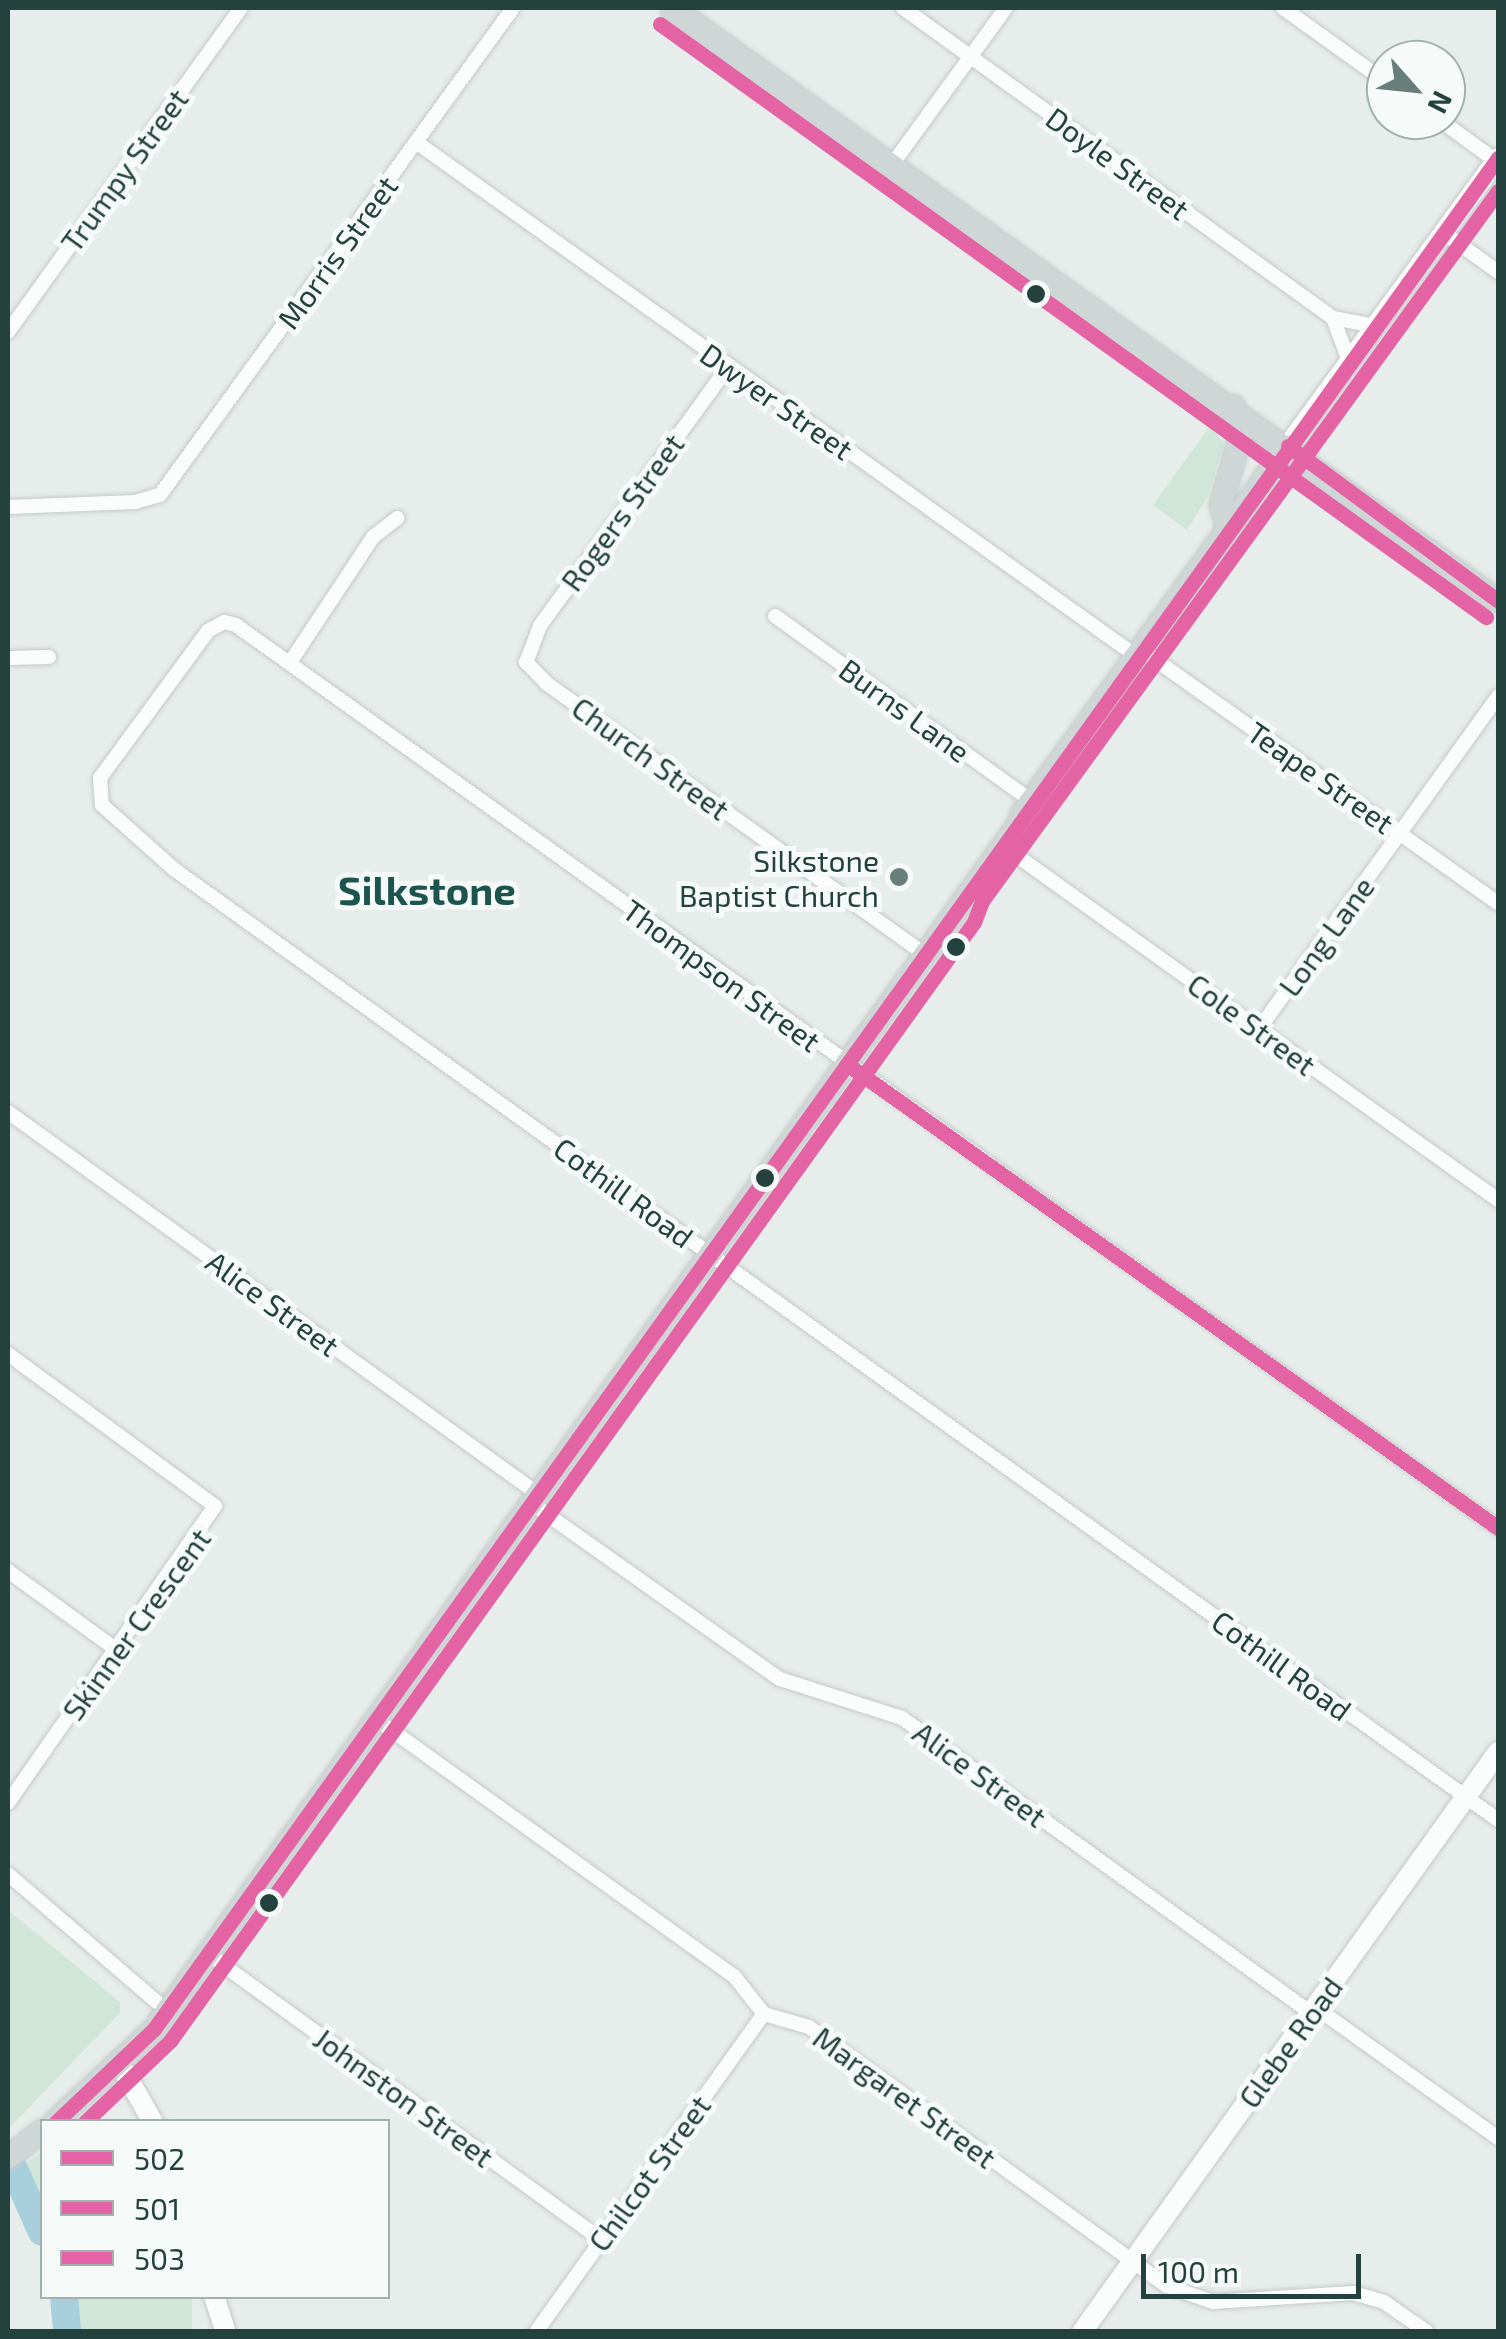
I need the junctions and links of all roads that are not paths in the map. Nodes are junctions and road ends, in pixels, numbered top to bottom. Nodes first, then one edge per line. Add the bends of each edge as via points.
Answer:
1 (241, 8) edge
2 (513, 8) edge
3 (672, 8) edge
4 (903, 8) edge
5 (1006, 8) edge
6 (1283, 8) edge
7 (971, 56) junction
8 (1366, 68) edge
9 (1466, 138) edge
10 (416, 142) junction
11 (1497, 159) edge
12 (892, 166) junction
13 (1444, 233) junction
14 (1498, 272) edge
15 (1334, 318) junction
16 (1376, 326) junction
17 (8, 332) edge
18 (1349, 361) junction
19 (728, 366) junction
20 (1234, 408) junction
21 (1288, 446) junction
22 (8, 507) edge
23 (397, 518) dead end
24 (1228, 529) junction
25 (1498, 601) edge
26 (776, 616) dead end
27 (1141, 654) junction
28 (8, 658) edge
29 (49, 658) dead end
30 (291, 661) junction
31 (526, 662) joint
32 (1498, 696) edge
33 (1033, 804) junction
34 (1400, 833) junction
35 (1006, 848) junction
36 (1498, 903) edge
37 (958, 910) junction
38 (926, 955) junction
39 (1259, 1029) junction
40 (847, 1064) junction
41 (8, 1112) edge
42 (1498, 1200) edge
43 (710, 1254) junction
44 (8, 1354) edge
45 (535, 1499) junction
46 (1498, 1528) edge
47 (8, 1571) edge
48 (118, 1651) junction
49 (376, 1719) junction
50 (1498, 1752) edge
51 (1466, 1797) junction
52 (8, 1804) edge
53 (1498, 1820) edge
54 (8, 1874) edge
55 (208, 1954) junction
56 (1313, 2010) junction
57 (167, 2011) junction
58 (764, 2014) junction
59 (121, 2066) junction
60 (58, 2119) edge
61 (151, 2119) edge
62 (40, 2133) edge
63 (1498, 2138) edge
64 (8, 2158) edge
65 (601, 2240) junction
66 (1132, 2262) junction
67 (215, 2299) edge
68 (1416, 2329) edge
69 (226, 2332) edge
70 (536, 2332) edge
71 (1082, 2332) edge

1 - 17 street, Trumpy Street
2 - 10 street, Morris Street
3 - 12 main road
4 - 7 street, Doyle Street
5 - 7 street
6 - 8 street
7 - 12 street
7 - 15 street, Doyle Street
9 - 11 street
10 - 19 street, Dwyer Street
10 - 22 street, Morris Street via 160,495 135,502
11 - 13 street
12 - 20 main road
13 - 14 street
13 - 16 street
15 - 16 street, Doyle Street
15 - 18 street
16 - 18 street
18 - 21 street
19 - 27 street, Dwyer Street
19 - 31 street, Rogers Street via 540,626
20 - 21 main road
20 - 24 main road via 1240,437 1221,504
21 - 24 main road
21 - 25 main road
23 - 30 street via 373,537
24 - 27 main road
26 - 33 street, Burns Lane
27 - 33 main road
27 - 34 street, Teape Street
28 - 29 street
30 - 40 street, Thompson Street
30 - 43 street, Cothill Road via 236,625 216,624 100,778 102,805 175,870
31 - 38 street, Church Street via 546,683
32 - 34 street, Long Lane
33 - 35 main road
33 - 37 main road via 964,892
34 - 36 street, Teape Street
34 - 39 street, Long Lane
35 - 37 main road
35 - 39 street, Cole Street
37 - 38 main road
38 - 40 main road
39 - 42 street, Cole Street
40 - 43 main road
40 - 46 street, Thompson Street
41 - 45 street, Alice Street
43 - 45 main road
43 - 51 street, Cothill Road
44 - 48 street, Skinner Crescent via 214,1506
45 - 49 main road
45 - 56 street, Alice Street via 780,1680 902,1718
47 - 48 street
48 - 52 street, Skinner Crescent
49 - 55 main road
49 - 58 street via 734,1976
50 - 51 street, Glebe Road
51 - 53 street, Cothill Road
51 - 56 street, Glebe Road
54 - 57 street
55 - 57 main road
55 - 65 street, Johnston Street
56 - 63 street, Alice Street
56 - 66 street, Glebe Road
57 - 59 main road
58 - 65 street, Chilcot Street
58 - 66 street, Margaret Street via 808,2027
59 - 60 main road
59 - 61 street
62 - 64 main road
65 - 70 street, Chilcot Street
66 - 68 street, Margaret Street via 1201,2300 1353,2293 1384,2302
66 - 71 street, Glebe Road
67 - 69 street

